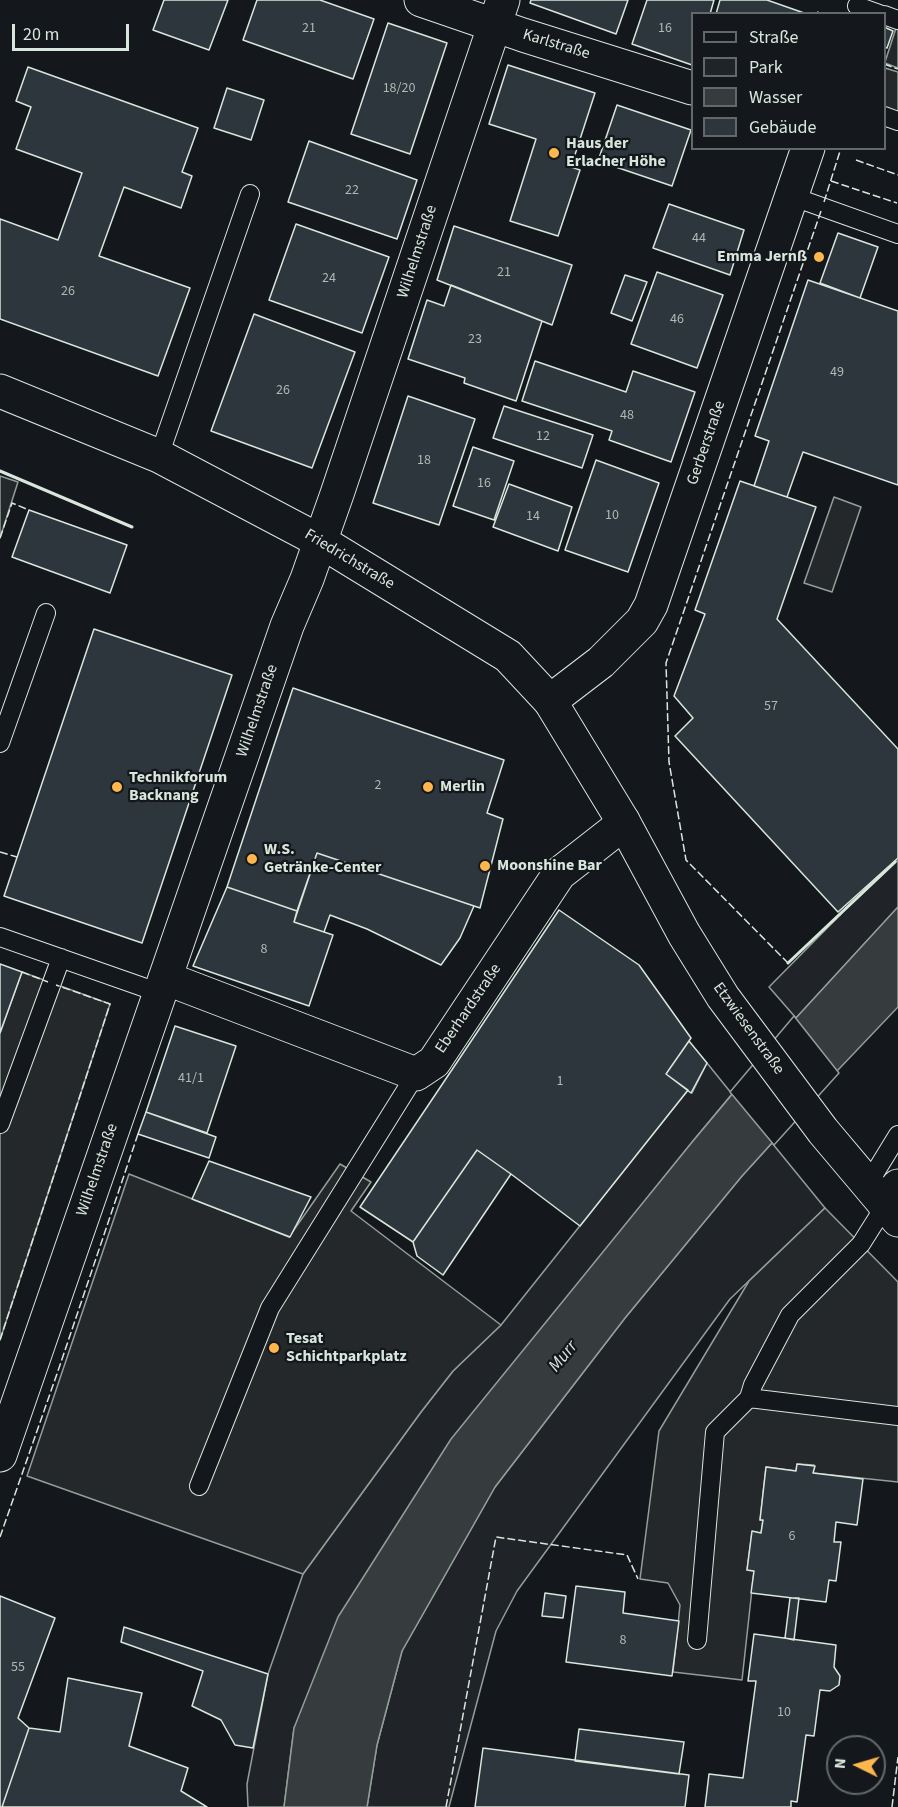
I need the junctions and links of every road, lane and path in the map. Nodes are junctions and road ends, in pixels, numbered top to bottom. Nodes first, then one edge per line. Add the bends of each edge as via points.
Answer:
1 (421, 0) edge
2 (857, 6) edge
3 (498, 12) edge
4 (874, 12) edge
5 (691, 87) edge
6 (807, 150) edge
7 (250, 194) dead end
8 (791, 196) junction
9 (898, 234) edge
10 (0, 391) edge
11 (159, 456) junction
12 (321, 541) junction
13 (46, 614) dead end
14 (550, 701) junction
15 (0, 743) edge
16 (623, 821) junction
17 (0, 937) edge
18 (61, 958) junction
19 (163, 986) junction
20 (416, 1074) junction
21 (0, 1121) edge
22 (898, 1135) edge
23 (882, 1195) edge
24 (749, 1398) junction
25 (898, 1416) edge
26 (0, 1455) edge
27 (199, 1486) dead end
28 (697, 1640) dead end

1 - 3 street, Karlstraße
2 - 4 lane
3 - 5 street, Karlstraße
3 - 12 street, Wilhelmstraße
6 - 8 street, Gerberstraße
7 - 11 lane
8 - 9 lane
8 - 14 street, Gerberstraße via 651,605 642,621 601,662
10 - 11 street, Friedrichstraße
11 - 12 street, Friedrichstraße
12 - 14 street, Friedrichstraße via 508,656
12 - 19 street, Wilhelmstraße via 287,626
13 - 15 lane
14 - 16 street, Friedrichstraße
16 - 20 street, Eberhardstraße via 559,874 434,1062
16 - 23 street, Etzwiesenstraße via 723,997 823,1131
17 - 18 lane
18 - 19 lane
18 - 21 lane
19 - 20 street
19 - 26 street, Wilhelmstraße
20 - 27 lane via 270,1308
22 - 23 lane
23 - 24 lane via 861,1244 790,1315
24 - 25 lane
24 - 28 lane via 715,1432

